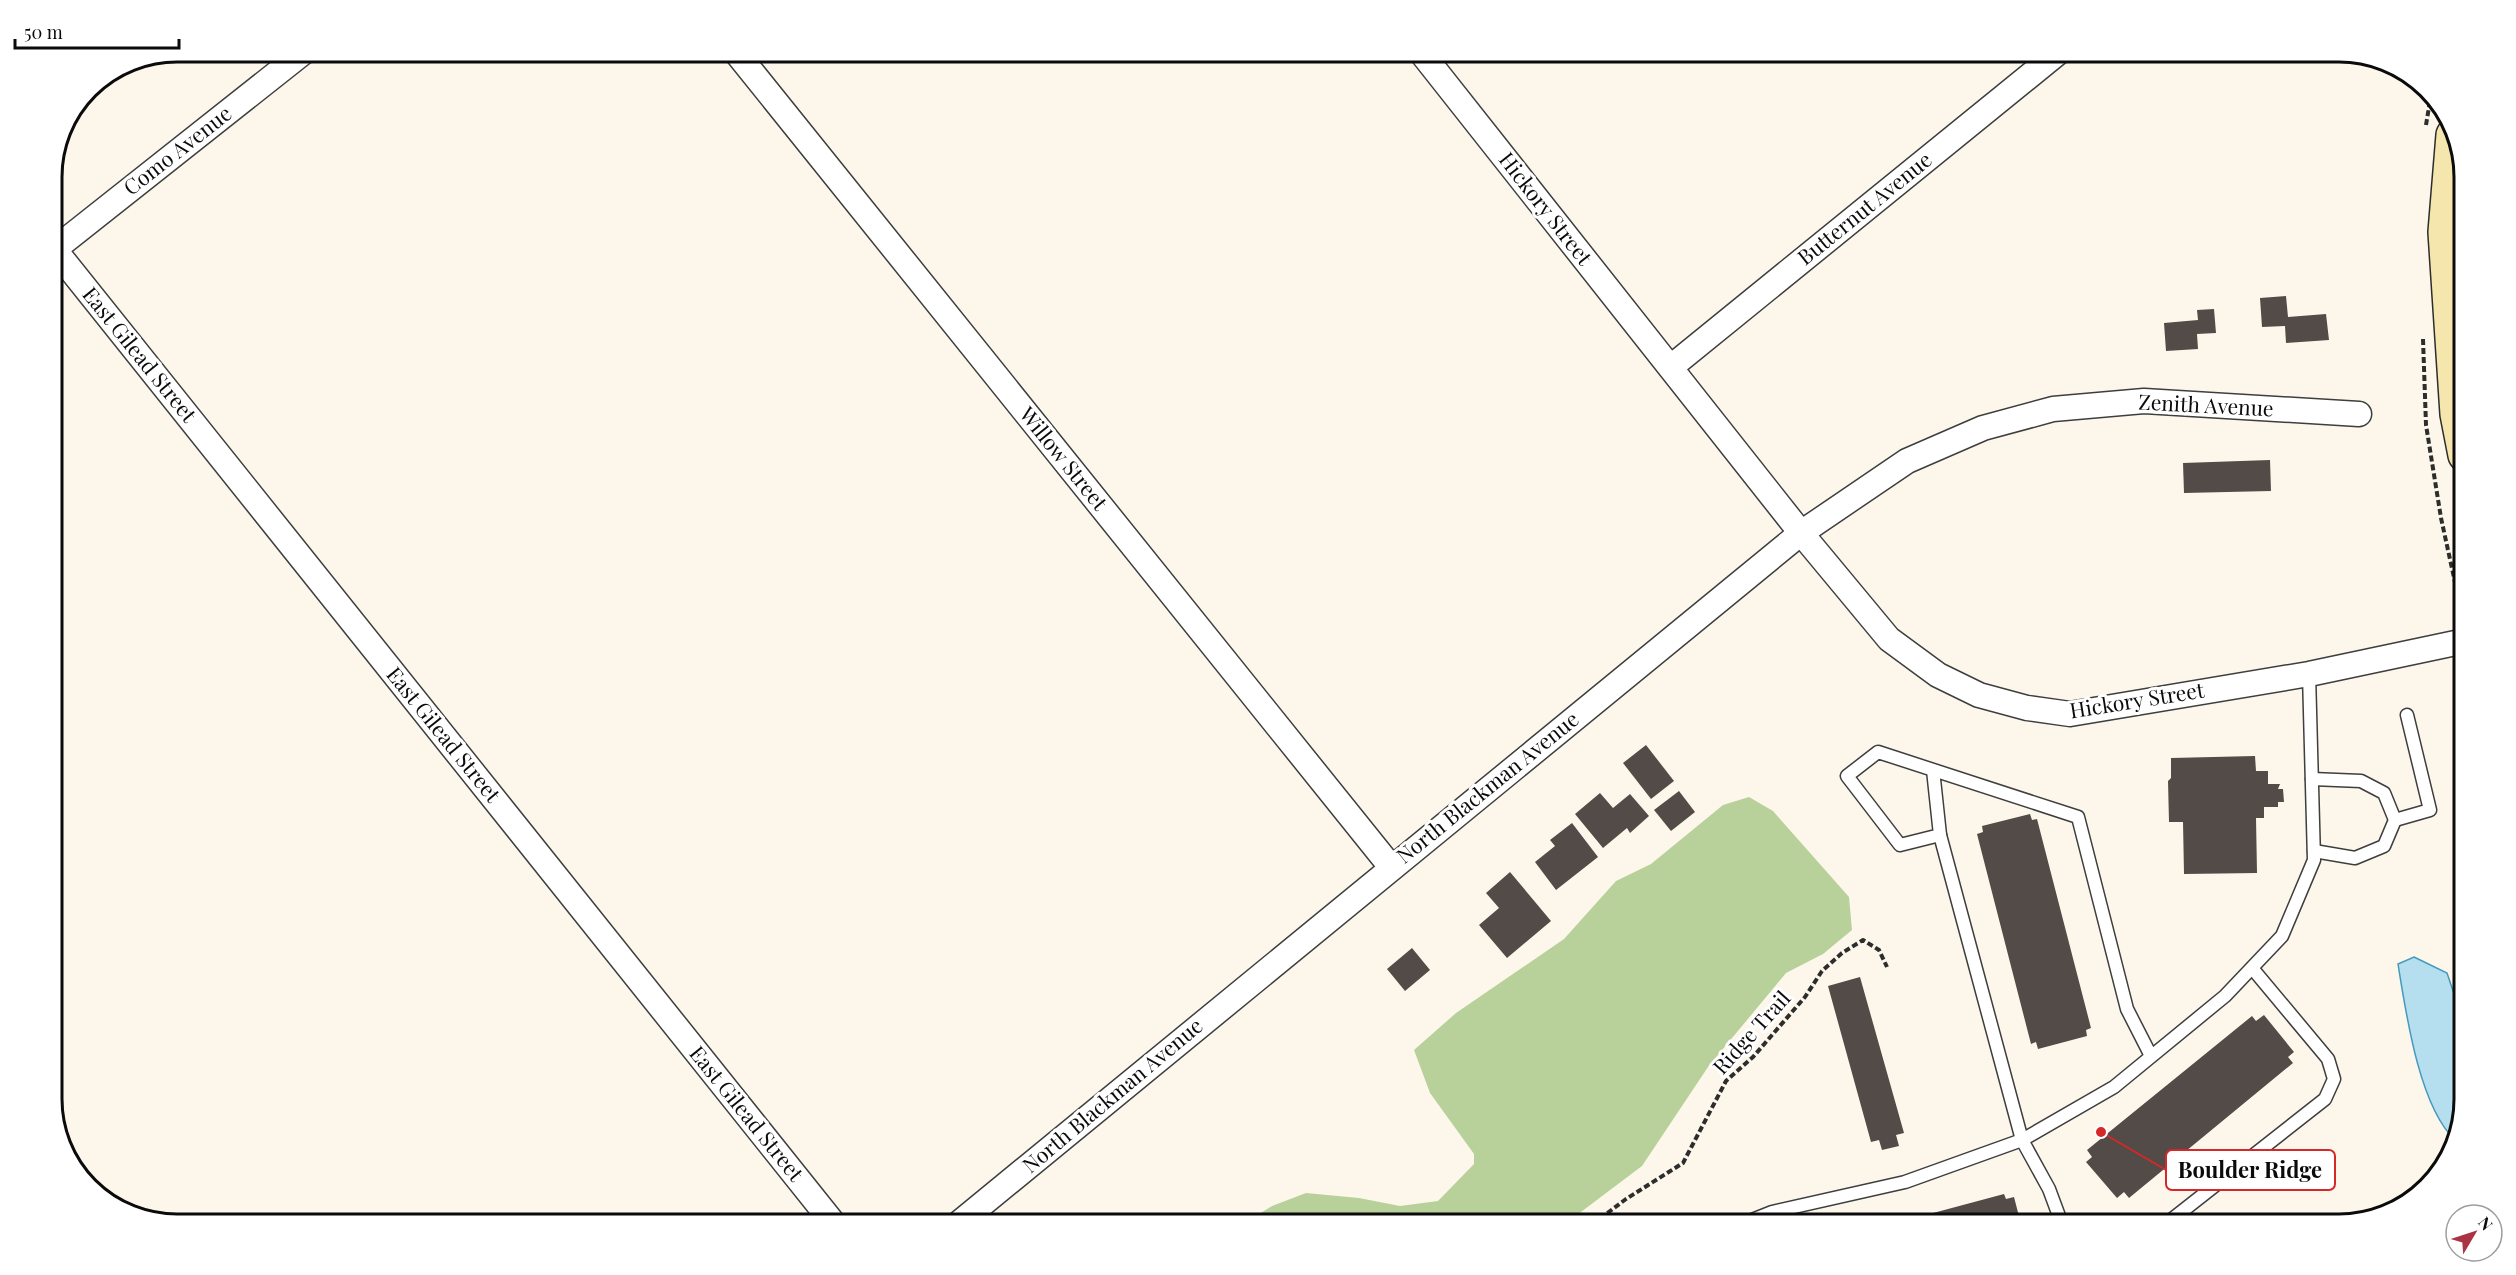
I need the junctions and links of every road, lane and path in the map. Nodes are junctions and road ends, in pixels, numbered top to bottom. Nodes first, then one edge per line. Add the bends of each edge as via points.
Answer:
1 (291, 62) edge
2 (744, 62) edge
3 (1429, 62) edge
4 (2046, 62) edge
5 (2452, 152) edge
6 (62, 241) edge
7 (62, 261) edge
8 (1671, 367) junction
9 (2454, 368) edge
10 (2053, 408) joint
11 (2359, 414) dead end
12 (1801, 533) junction
13 (2454, 643) edge
14 (2309, 674) junction
15 (2407, 715) dead end
16 (2312, 762) junction
17 (1933, 770) junction
18 (2312, 779) junction
19 (2332, 780) junction
20 (2396, 820) junction
21 (1940, 835) junction
22 (2314, 851) junction
23 (1391, 867) junction
24 (1887, 967) dead end
25 (2252, 968) junction
26 (2151, 1056) junction
27 (2022, 1140) junction
28 (826, 1214) edge
29 (970, 1214) edge
30 (1606, 1214) edge
31 (1769, 1214) edge
32 (2058, 1214) edge
33 (2179, 1214) edge

1 - 6 street, Como Avenue
2 - 23 street, Willow Street
3 - 8 street, Hickory Street
4 - 8 street, Butternut Avenue
5 - 9 main road via 2445,232
7 - 28 street, East Gilead Street
8 - 12 street, Hickory Street
10 - 11 street, Zenith Avenue via 2144,402
10 - 12 street, North Blackman Avenue via 1983,429 1907,461
12 - 14 street, Hickory Street via 1889,639 1938,675 1978,695 2070,714
12 - 23 street, North Blackman Avenue
13 - 14 street, Hickory Street
14 - 16 lane
15 - 20 lane via 2430,810
16 - 18 lane
16 - 19 lane
17 - 21 lane
17 - 21 lane via 1878,752 1847,776 1900,845
17 - 26 lane via 2078,817 2127,1009
18 - 19 lane
18 - 22 lane
19 - 20 lane via 2361,781 2385,793
20 - 22 lane via 2384,846 2355,858
21 - 27 lane
22 - 25 lane via 2314,860 2282,936
23 - 29 street, North Blackman Avenue
24 - 30 path, Ridge Trail via 1879,950 1863,940 1842,953 1822,971 1754,1057 1726,1081 1683,1163
25 - 26 lane via 2225,996
25 - 33 lane via 2328,1059 2334,1079 2325,1099
26 - 27 lane via 2114,1087
27 - 31 lane via 1905,1182
27 - 32 lane

